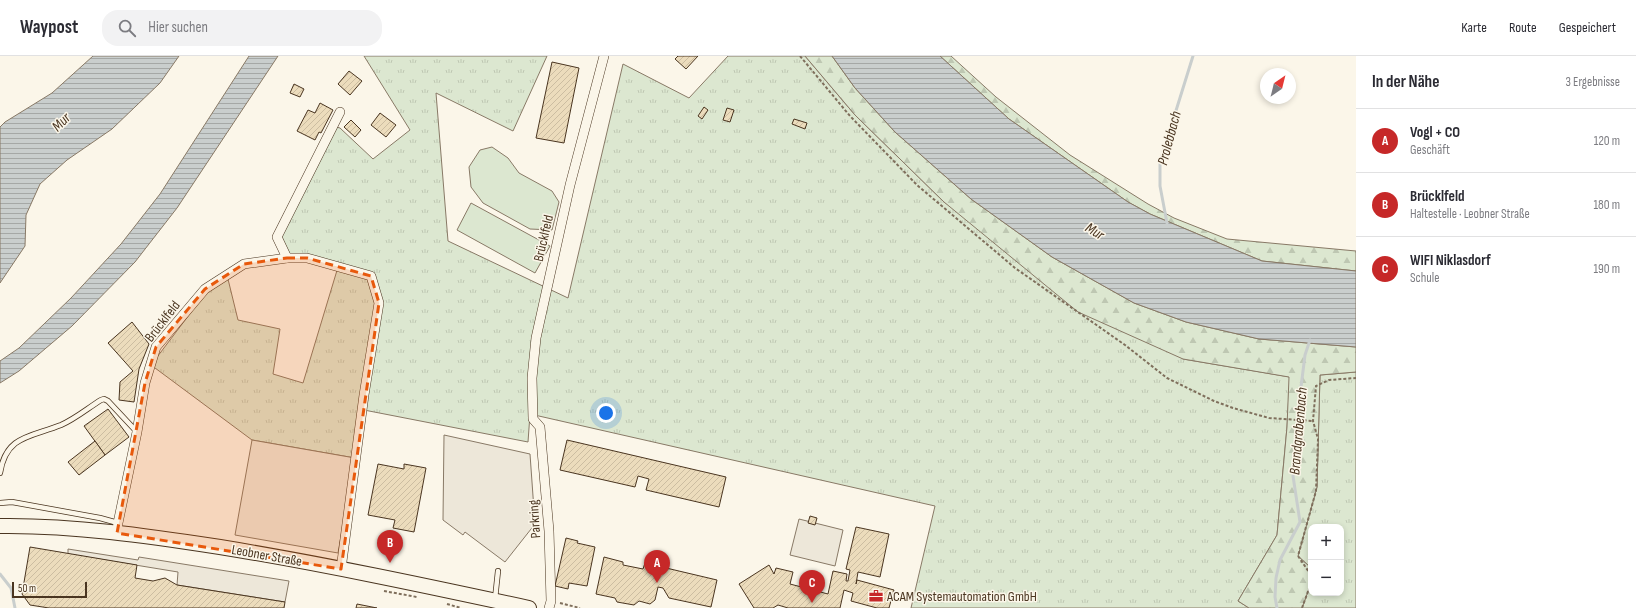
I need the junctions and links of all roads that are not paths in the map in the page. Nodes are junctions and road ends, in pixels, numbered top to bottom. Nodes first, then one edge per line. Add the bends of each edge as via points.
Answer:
1 (604, 56) edge
2 (340, 112) dead end
3 (287, 258) junction
4 (540, 428) joint
5 (137, 432) junction
6 (0, 473) edge
7 (0, 503) edge
8 (1, 526) edge
9 (118, 528) junction
10 (341, 569) junction
11 (498, 571) dead end
12 (494, 600) junction
13 (529, 608) edge
14 (549, 608) edge

1 - 4 street, Brücklfeld via 570,186 536,338 532,378 533,419
2 - 3 street via 277,237
3 - 5 street, Brücklfeld via 244,264 206,290 156,347 144,383
3 - 10 street, Brücklfeld via 307,258 371,276 379,303
4 - 14 street, Parkring via 549,532
5 - 6 lane via 104,399 62,424 17,441 10,448
5 - 9 street, Brücklfeld
7 - 9 lane via 12,502 100,518
8 - 9 main road, Leobner Straße
9 - 10 main road, Leobner Straße
10 - 12 main road, Leobner Straße
11 - 12 lane
12 - 13 main road, Leobner Straße

